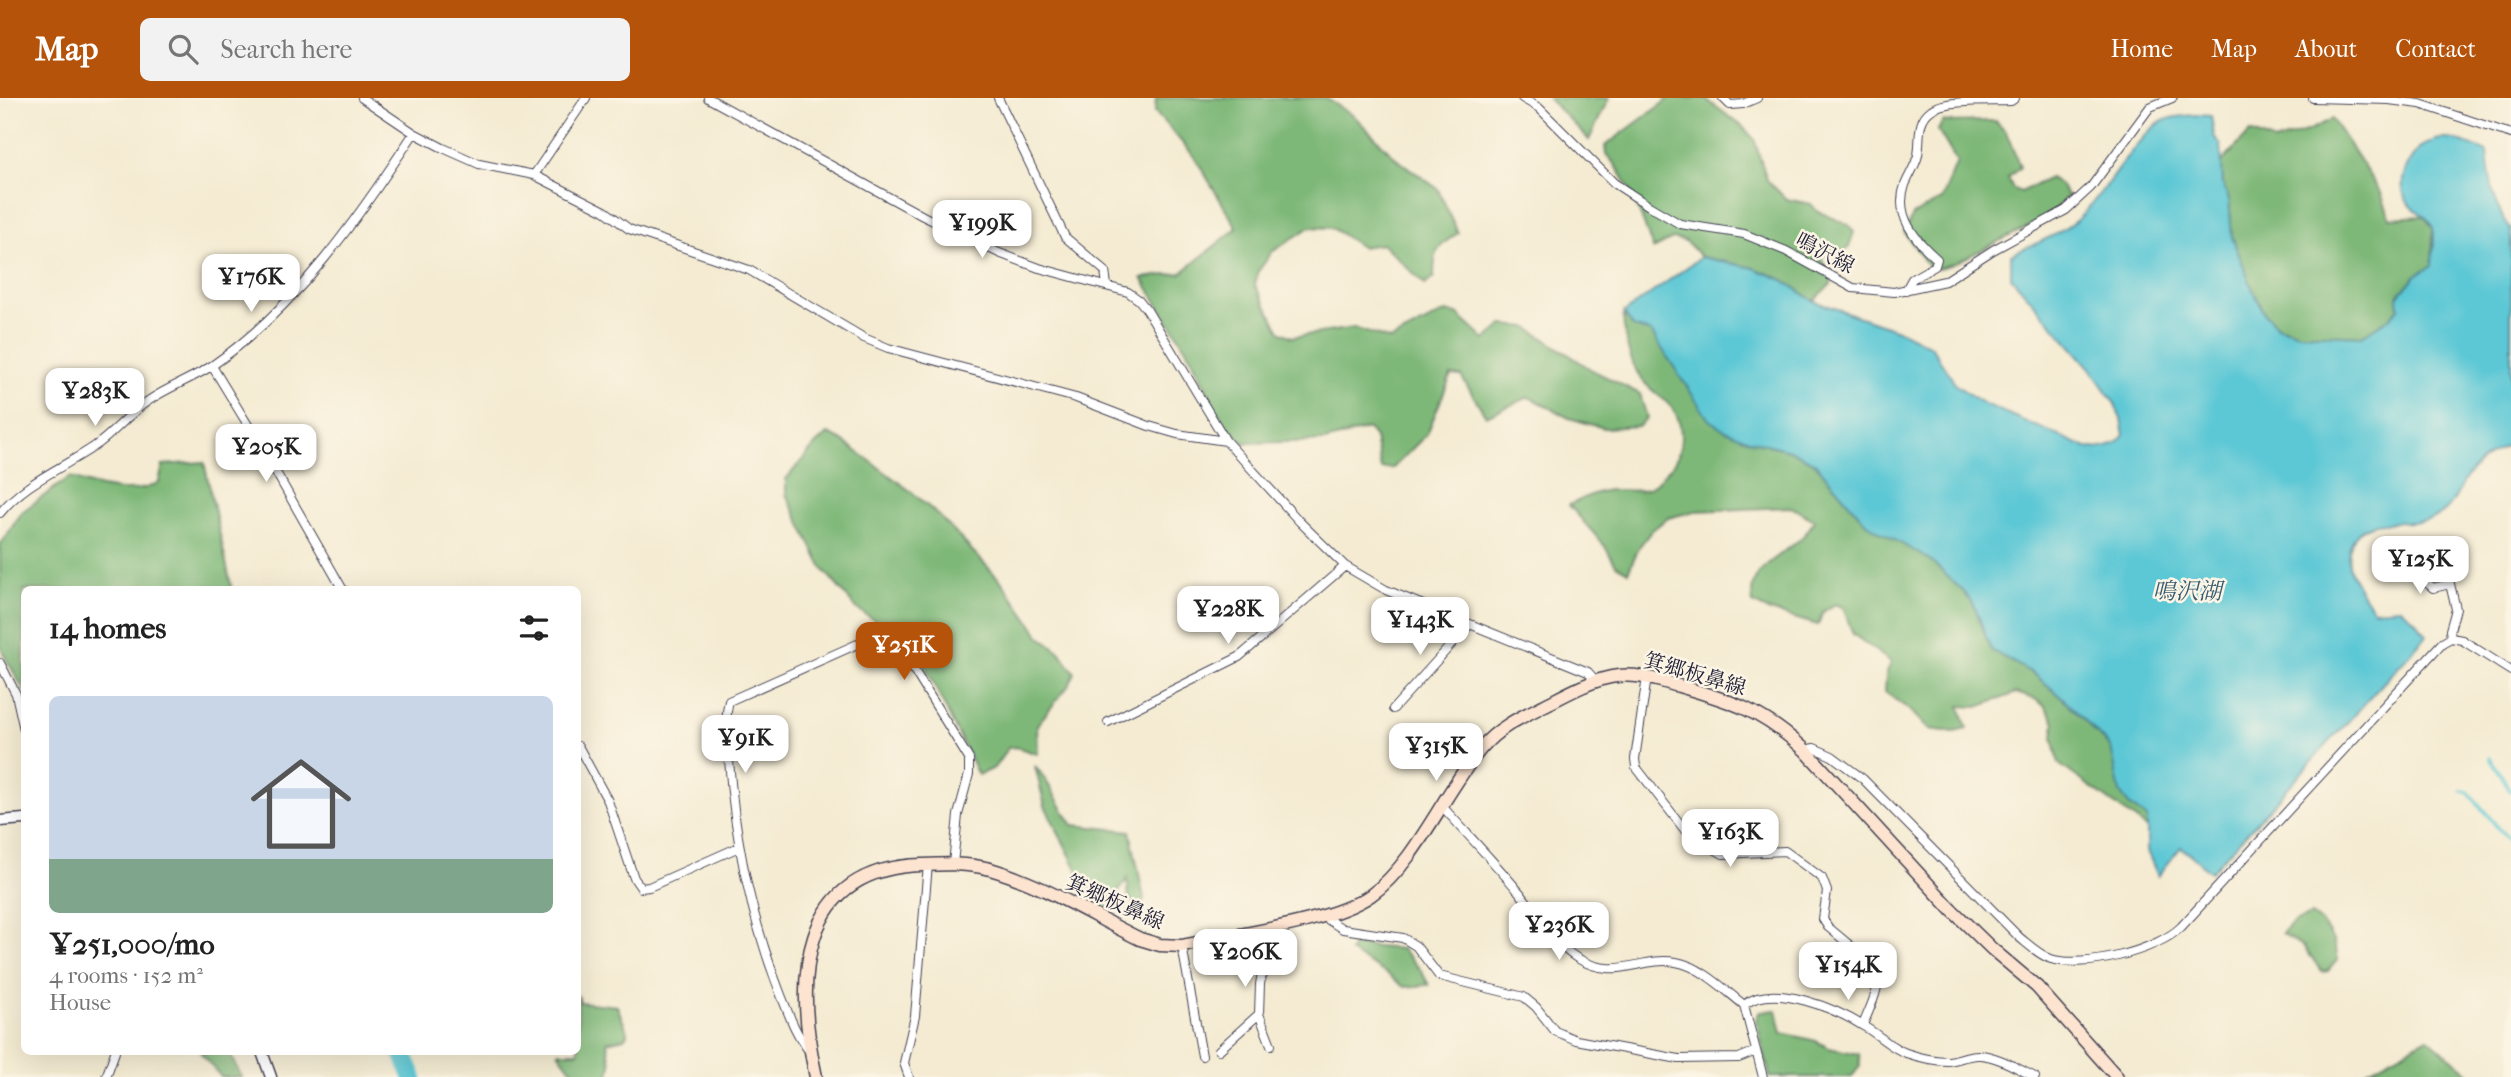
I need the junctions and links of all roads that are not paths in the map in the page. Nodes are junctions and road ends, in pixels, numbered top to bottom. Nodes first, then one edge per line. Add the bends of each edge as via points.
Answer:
1 (362, 98) edge
2 (586, 98) edge
3 (708, 98) edge
4 (998, 98) edge
5 (1522, 98) edge
6 (1723, 98) edge
7 (1757, 98) edge
8 (2015, 98) edge
9 (2172, 98) edge
10 (2313, 98) edge
11 (414, 133) junction
12 (2511, 134) edge
13 (534, 175) junction
14 (1107, 285) junction
15 (1906, 290) junction
16 (212, 366) junction
17 (1226, 441) junction
18 (0, 513) edge
19 (2443, 555) dead end
20 (2401, 561) dead end
21 (1346, 566) junction
22 (2450, 584) junction
23 (341, 586) edge
24 (1470, 624) junction
25 (2451, 638) junction
26 (0, 663) edge
27 (2511, 671) edge
28 (1647, 677) junction
29 (1596, 681) junction
30 (1393, 709) dead end
31 (21, 716) edge
32 (1108, 722) dead end
33 (1805, 750) junction
34 (581, 752) edge
35 (1441, 805) junction
36 (21, 819) edge
37 (0, 821) edge
38 (739, 847) junction
39 (928, 864) junction
40 (953, 864) junction
41 (1322, 916) junction
42 (1271, 928) junction
43 (1182, 946) junction
44 (1744, 1004) junction
45 (1259, 1014) junction
46 (1863, 1025) junction
47 (1271, 1045) dead end
48 (1219, 1049) dead end
49 (1756, 1051) junction
50 (810, 1052) junction
51 (114, 1055) edge
52 (263, 1055) edge
53 (1202, 1056) dead end
54 (106, 1077) edge
55 (271, 1077) edge
56 (816, 1077) edge
57 (909, 1077) edge
58 (1763, 1077) edge
59 (2035, 1077) edge
60 (2117, 1077) edge

1 - 11 street
2 - 13 street
3 - 14 street via 999,253
4 - 14 street via 1065,237 1105,271
5 - 15 street, 鳴沢線 via 1539,108 1614,183 1680,224 1744,234 1853,288
6 - 7 street via 1730,105
8 - 15 street via 1947,103 1932,108 1923,118 1918,156 1901,202 1905,220 1937,259 1935,266 1912,279
9 - 15 street, 鳴沢線 via 2150,107 2091,187 2066,210 1945,281
10 - 12 street via 2420,104
11 - 13 street via 479,164
11 - 16 street via 319,266
13 - 17 street via 605,211 629,229 749,270 888,348 1076,398 1177,434
14 - 17 street via 1139,300
16 - 18 street via 144,403 103,440 35,481
16 - 23 street
17 - 21 street
19 - 22 street
20 - 22 street via 2433,588
21 - 24 street via 1386,590
21 - 32 street via 1239,657
22 - 25 street via 2456,609
24 - 29 street via 1588,672
24 - 30 street
25 - 27 street via 2462,640
25 - 33 street via 2181,928 2120,957 2064,962 2039,954 1863,779 1832,756 1814,748
26 - 31 street via 16,694
28 - 29 main road, 箕郷板鼻線 via 1626,675
28 - 33 main road, 箕郷板鼻線 via 1731,701 1782,729
28 - 46 street via 1636,767 1696,838 1723,854 1785,851 1822,878 1827,891 1823,919 1878,974
29 - 35 main road, 箕郷板鼻線 via 1498,732
33 - 60 main road, 箕郷板鼻線 via 1960,918 2037,987
34 - 38 street via 608,801 641,888
35 - 41 main road, 箕郷板鼻線 via 1385,884 1361,902
35 - 44 street via 1577,958 1619,969 1678,962
36 - 37 street
38 - 40 street via 728,749 729,701 889,630 969,759
38 - 50 street via 764,952 794,1027
39 - 40 main road, 箕郷板鼻線
39 - 50 main road, 箕郷板鼻線 via 899,865 870,876 848,888 822,916 808,959
39 - 57 street via 915,1016 904,1063
40 - 43 main road, 箕郷板鼻線 via 981,867 1020,880 1140,939
41 - 42 main road, 箕郷板鼻線
41 - 49 street via 1343,929 1403,938 1416,946 1439,976 1524,997 1555,1031 1576,1040 1679,1059 1739,1058
42 - 43 main road, 箕郷板鼻線
42 - 45 street
43 - 53 street
44 - 46 street via 1765,996 1783,996
44 - 49 street
45 - 47 street
45 - 48 street
46 - 59 street via 1908,1054 1944,1061 1983,1055
49 - 58 street
50 - 56 main road, 箕郷板鼻線
51 - 54 street
52 - 55 street

